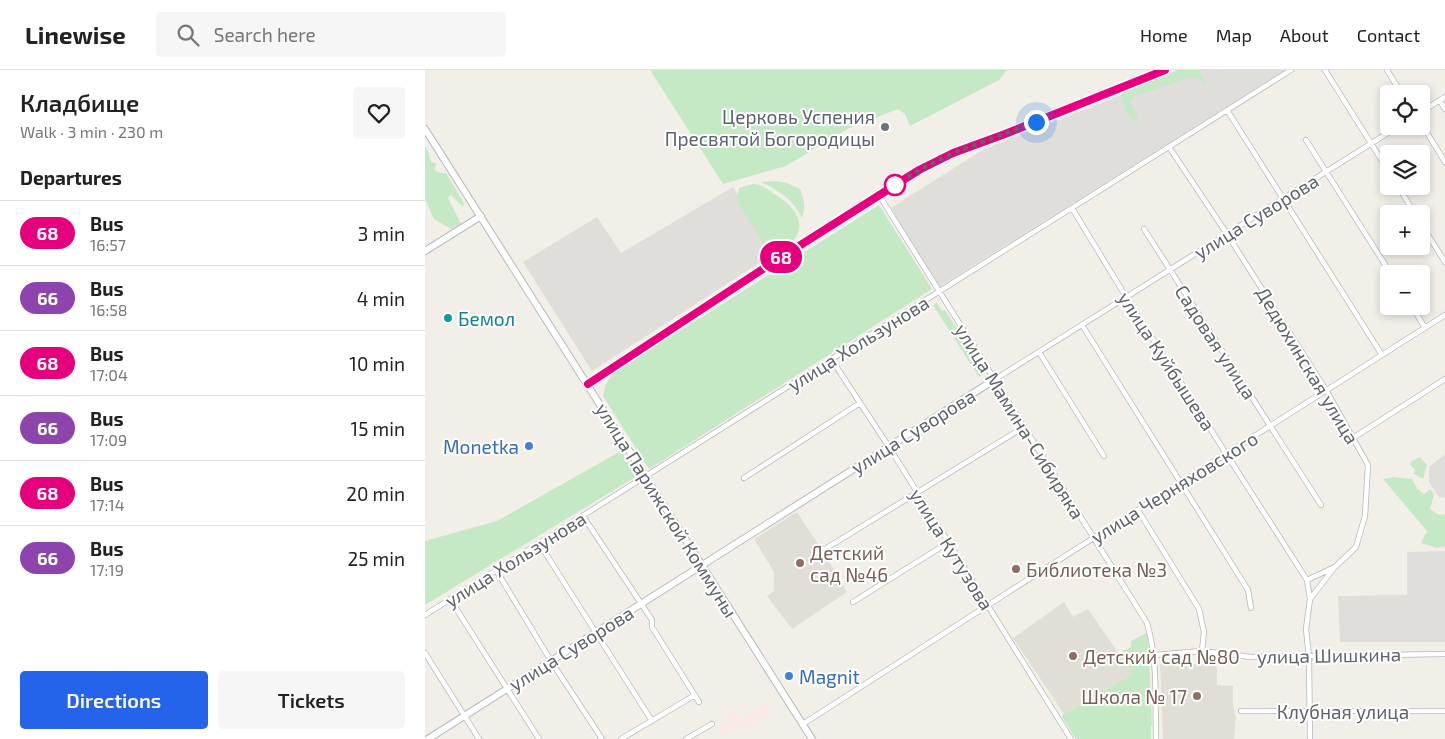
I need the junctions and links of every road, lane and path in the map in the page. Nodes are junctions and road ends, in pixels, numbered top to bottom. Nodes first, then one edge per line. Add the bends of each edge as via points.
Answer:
1 (1165, 70) edge
2 (1291, 70) edge
3 (1325, 70) edge
4 (1387, 70) edge
5 (1397, 85) edge
6 (1445, 97) edge
7 (1439, 101) junction
8 (1430, 106) edge
9 (1227, 110) junction
10 (1445, 110) edge
11 (425, 129) edge
12 (1385, 135) edge
13 (1428, 135) edge
14 (1306, 140) dead end
15 (1371, 144) junction
16 (1169, 146) junction
17 (1380, 158) edge
18 (1445, 162) edge
19 (1326, 172) junction
20 (879, 195) junction
21 (1283, 199) junction
22 (1072, 208) junction
23 (481, 216) junction
24 (1144, 229) dead end
25 (1227, 234) junction
26 (1430, 238) edge
27 (425, 251) edge
28 (1445, 262) edge
29 (1385, 265) edge
30 (1170, 270) junction
31 (939, 292) junction
32 (1126, 297) junction
33 (1417, 315) edge
34 (1445, 315) edge
35 (1082, 325) junction
36 (1425, 328) junction
37 (1039, 352) junction
38 (1382, 355) junction
39 (832, 360) junction
40 (1445, 379) edge
41 (994, 380) junction
42 (588, 384) junction
43 (1326, 390) junction
44 (860, 403) junction
45 (1270, 426) junction
46 (1024, 427) junction
47 (1353, 438) junction
48 (889, 446) junction
49 (1226, 454) junction
50 (1104, 456) dead end
51 (646, 476) junction
52 (744, 478) dead end
53 (1181, 483) junction
54 (918, 492) junction
55 (1321, 505) dead end
56 (1138, 510) junction
57 (583, 516) junction
58 (1094, 538) junction
59 (949, 542) junction
60 (539, 543) junction
61 (825, 550) dead end
62 (701, 565) junction
63 (1335, 567) junction
64 (496, 570) junction
65 (1307, 580) junction
66 (450, 599) junction
67 (1310, 599) junction
68 (853, 602) dead end
69 (641, 604) junction
70 (987, 605) junction
71 (1251, 608) dead end
72 (425, 615) edge
73 (596, 632) junction
74 (1202, 651) junction
75 (425, 653) edge
76 (1445, 654) edge
77 (1154, 655) junction
78 (1309, 657) junction
79 (551, 661) junction
80 (507, 689) junction
81 (695, 695) junction
82 (699, 702) dead end
83 (1241, 711) dead end
84 (1310, 711) junction
85 (1445, 711) edge
86 (465, 716) junction
87 (652, 721) junction
88 (712, 724) dead end
89 (803, 724) junction
90 (428, 739) edge
91 (479, 739) edge
92 (539, 739) edge
93 (602, 739) edge
94 (621, 739) edge
95 (686, 739) edge
96 (812, 739) edge
97 (1071, 739) edge
98 (1156, 739) edge
99 (1310, 739) edge

1 - 20 main road via 953,153
2 - 9 street, улица Хользунова
3 - 15 street
4 - 5 street
6 - 7 street
7 - 8 street
7 - 10 street
9 - 16 street, улица Хользунова
9 - 21 street
11 - 23 main road, улица Парижской Коммуны
12 - 15 street, улица Суворова
13 - 18 street
14 - 19 street
15 - 17 street
15 - 19 street, улица Суворова
16 - 22 street, улица Хользунова
16 - 25 street, Дедюхинская улица
19 - 21 street, улица Суворова
19 - 29 street
20 - 31 street, улица Мамина-Сибиряка
20 - 42 main road
21 - 25 street, улица Суворова
21 - 38 street
22 - 31 street, улица Хользунова
22 - 32 street, улица Куйбышева
23 - 27 main road
23 - 42 main road, улица Парижской Коммуны
24 - 30 street, Садовая улица
25 - 30 street, улица Суворова
25 - 43 street, Дедюхинская улица
26 - 28 street
30 - 32 street, улица Суворова
30 - 45 street, Садовая улица
31 - 39 street, улица Хользунова
31 - 41 street, улица Мамина-Сибиряка
32 - 35 street, улица Суворова
32 - 49 street, улица Куйбышева
33 - 36 street
34 - 36 street, улица Черняховского
35 - 37 street, улица Суворова
35 - 53 street
36 - 38 street, улица Черняховского
37 - 41 street, улица Суворова
37 - 50 street
38 - 43 street, улица Черняховского
39 - 44 street, улица Кутузова
39 - 51 street, улица Хользунова
40 - 47 street
41 - 46 street, улица Мамина-Сибиряка
41 - 48 main road, улица Суворова
42 - 51 main road, улица Парижской Коммуны
43 - 45 street, улица Черняховского
43 - 47 street, Дедюхинская улица
44 - 48 street, улица Кутузова
44 - 52 street
45 - 49 street, улица Черняховского
45 - 55 street, Садовая улица
46 - 54 street
46 - 58 street, улица Мамина-Сибиряка
47 - 63 street, Дедюхинская улица via 1368,465 1365,516 1356,547
48 - 54 street, улица Кутузова
48 - 62 main road, улица Суворова
49 - 53 street, улица Черняховского
49 - 65 street, улица Куйбышева
51 - 57 street, улица Хользунова
51 - 62 main road, улица Парижской Коммуны
53 - 56 street, улица Черняховского
53 - 71 street via 1248,590
54 - 59 street, улица Кутузова
54 - 61 street
56 - 58 street, улица Черняховского
56 - 74 street via 1199,608 1204,632
57 - 60 street, улица Хользунова
57 - 69 street
58 - 70 street, улица Черняховского
58 - 77 street, улица Мамина-Сибиряка via 1147,623
59 - 68 street
59 - 70 street, улица Кутузова
60 - 64 street, улица Хользунова
60 - 73 street
62 - 69 main road, улица Суворова
62 - 89 main road, улица Парижской Коммуны
63 - 65 street, Дедюхинская улица
63 - 67 street
64 - 66 street, улица Хользунова
64 - 79 street
65 - 67 street, улица Куйбышева
66 - 72 street, улица Хользунова
66 - 80 street
67 - 78 street, улица Куйбышева via 1306,629
69 - 73 main road, улица Суворова
69 - 81 street
70 - 89 street, улица Черняховского
70 - 97 street, улица Кутузова
73 - 79 main road, улица Суворова
73 - 87 street
74 - 77 street, улица Шишкина
74 - 78 street, улица Шишкина via 1251,657
75 - 86 street
76 - 78 street, улица Шишкина
77 - 98 street, улица Мамина-Сибиряка
78 - 84 street, улица Куйбышева
79 - 80 main road, улица Суворова
79 - 93 street
80 - 86 main road, улица Суворова
80 - 92 street
81 - 82 street
81 - 87 street
83 - 84 street, Клубная улица
84 - 85 street, Клубная улица
84 - 99 street, улица Куйбышева
86 - 90 main road, улица Суворова
86 - 91 street
87 - 94 street
88 - 95 street
89 - 96 main road, улица Парижской Коммуны

